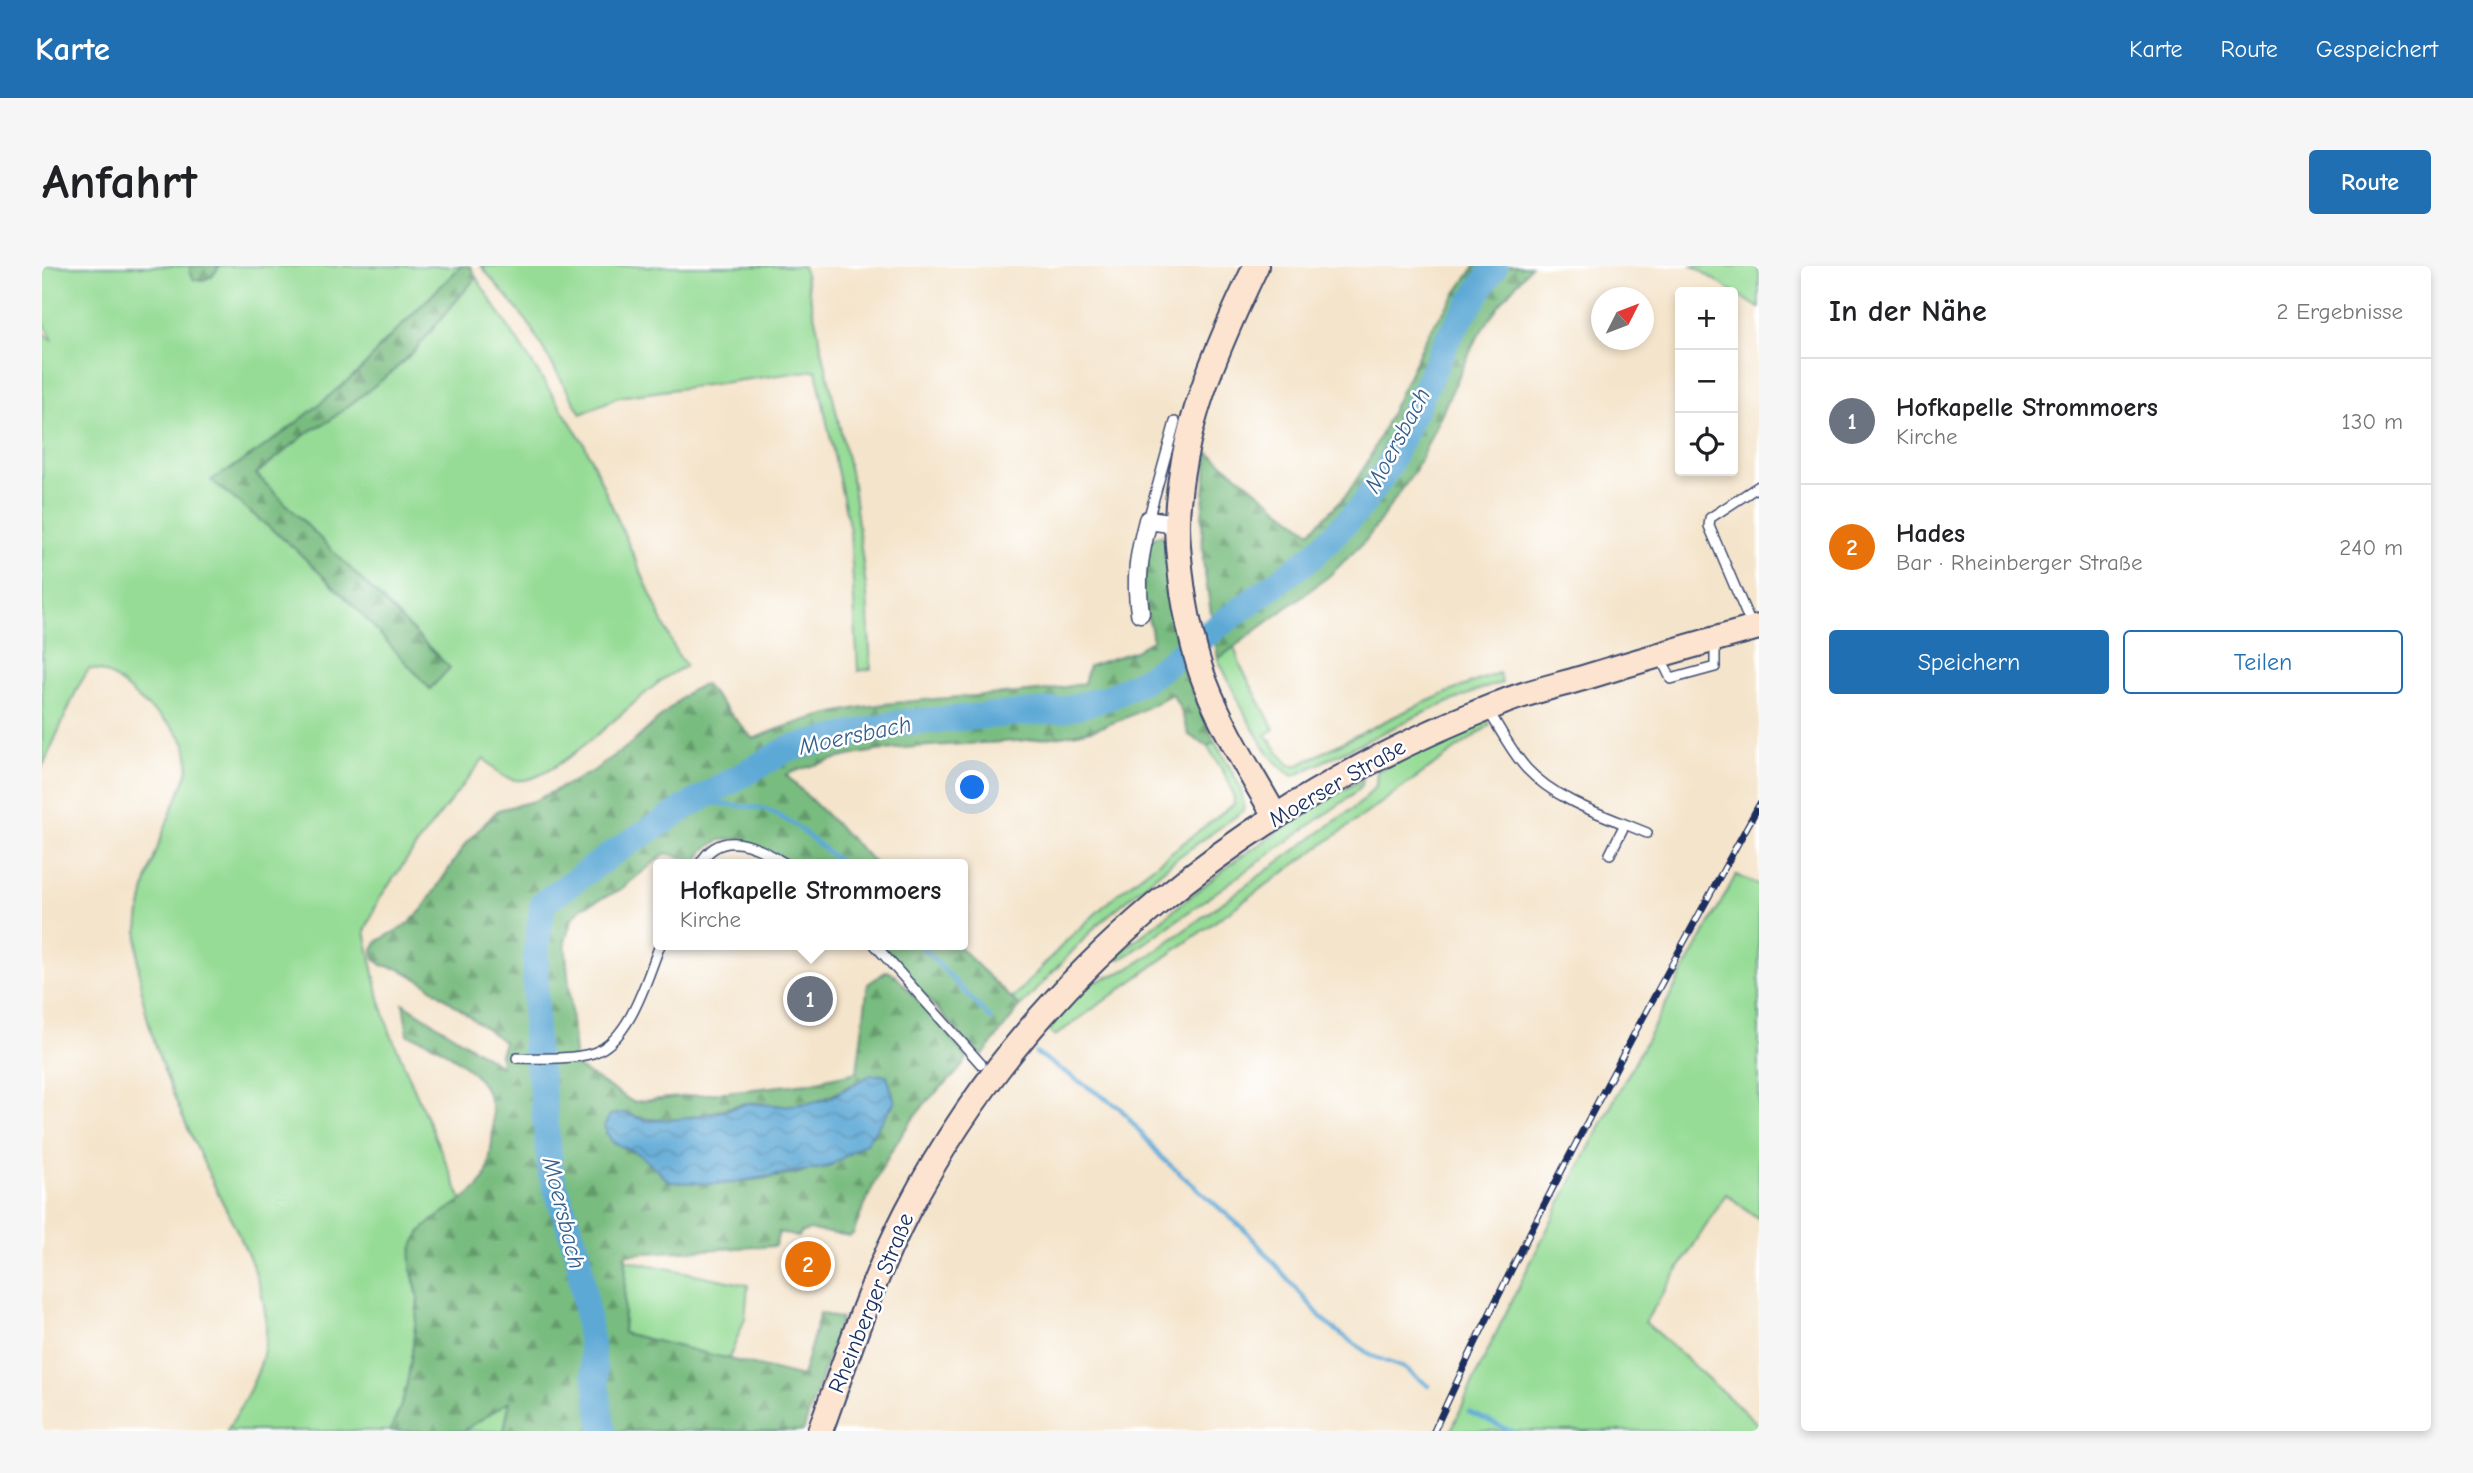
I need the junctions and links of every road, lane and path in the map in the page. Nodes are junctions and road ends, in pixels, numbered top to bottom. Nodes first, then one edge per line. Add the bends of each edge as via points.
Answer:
1 (1256, 266) edge
2 (1175, 422) dead end
3 (1759, 486) edge
4 (1148, 520) junction
5 (1177, 524) junction
6 (1140, 613) dead end
7 (1756, 628) edge
8 (1488, 708) junction
9 (1275, 816) junction
10 (1625, 824) junction
11 (1647, 833) dead end
12 (1610, 854) dead end
13 (704, 859) edge
14 (775, 859) edge
15 (658, 950) edge
16 (879, 950) edge
17 (517, 1058) dead end
18 (988, 1068) junction
19 (820, 1431) edge

1 - 5 main road via 1196,411
2 - 4 lane
3 - 7 lane via 1710,518 1709,526
4 - 5 street
4 - 6 street via 1136,587
5 - 9 main road via 1187,621 1199,666 1229,734
7 - 8 main road, Moerser Straße
8 - 9 main road, Moerser Straße via 1384,754
8 - 10 lane via 1525,767 1544,786
9 - 18 main road, Moerser Straße via 1195,873 1118,938
10 - 11 lane
10 - 12 lane
13 - 14 lane via 711,849 728,842
15 - 17 lane via 633,1010 610,1044 569,1057
16 - 18 lane
18 - 19 main road, Rheinberger Straße via 880,1270

